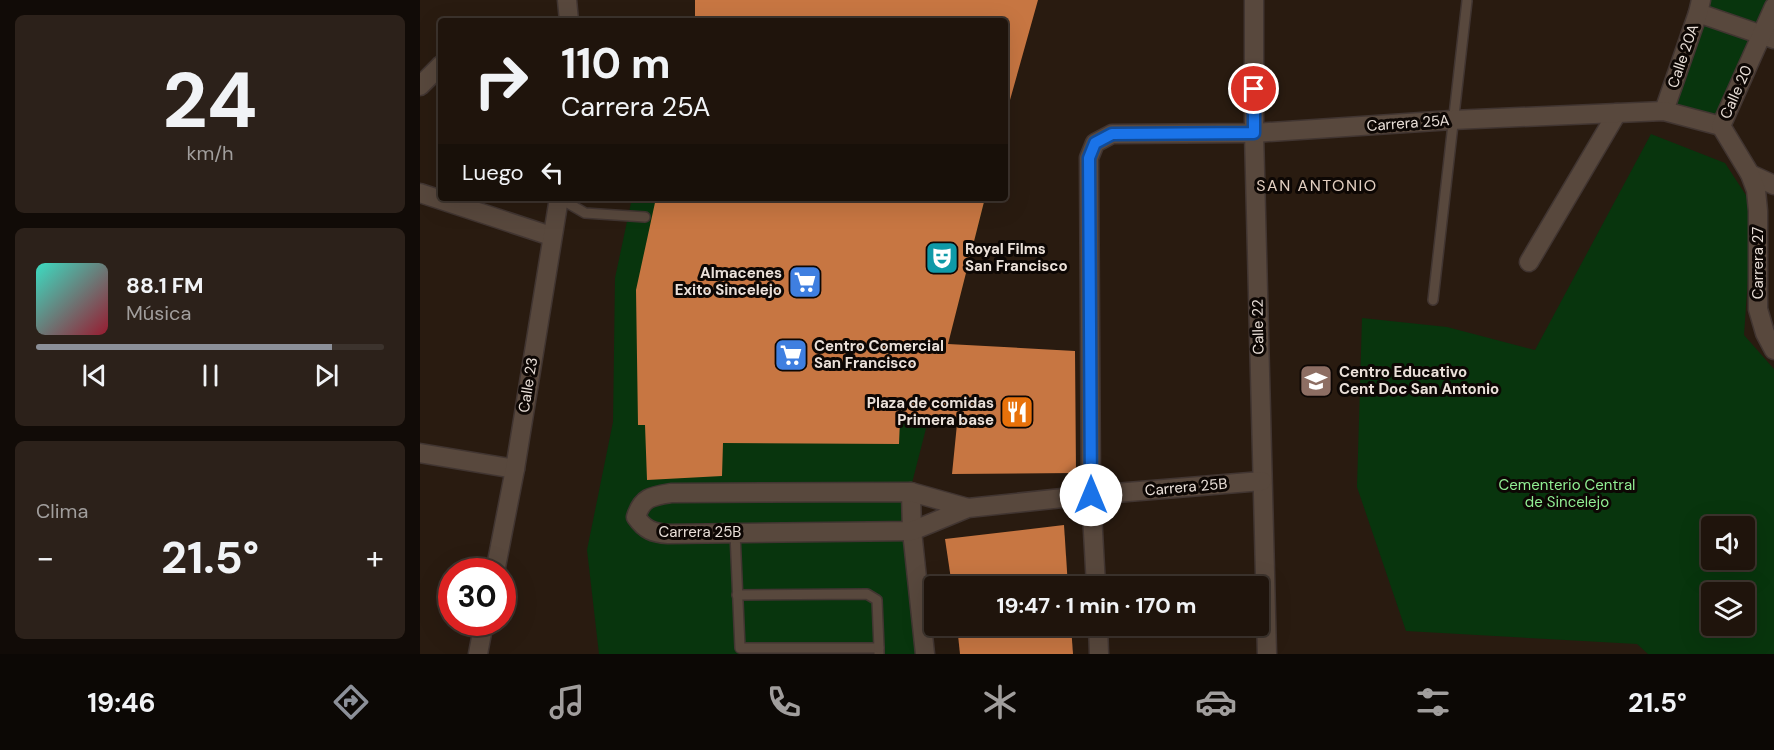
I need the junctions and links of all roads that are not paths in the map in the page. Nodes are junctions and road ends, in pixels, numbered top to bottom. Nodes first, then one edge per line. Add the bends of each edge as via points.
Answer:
1 (567, 0) edge
2 (1254, 0) edge
3 (1467, 1) edge
4 (1699, 6) edge
5 (1774, 7) edge
6 (569, 18) edge
7 (1768, 37) edge
8 (438, 68) edge
9 (420, 86) edge
10 (1664, 111) junction
11 (1617, 113) junction
12 (1452, 120) junction
13 (1721, 126) junction
14 (1254, 133) junction
15 (1750, 174) junction
16 (1774, 185) edge
17 (420, 193) edge
18 (438, 199) edge
19 (444, 201) edge
20 (558, 201) edge
21 (564, 201) edge
22 (645, 217) dead end
23 (551, 236) junction
24 (1529, 262) dead end
25 (1432, 300) dead end
26 (1774, 350) edge
27 (420, 453) edge
28 (515, 470) junction
29 (1262, 481) junction
30 (911, 492) junction
31 (1091, 495) junction
32 (968, 508) junction
33 (912, 531) junction
34 (735, 533) junction
35 (498, 558) edge
36 (1095, 576) edge
37 (737, 595) junction
38 (481, 636) edge
39 (1098, 636) edge
40 (879, 651) edge
41 (478, 654) edge
42 (925, 654) edge
43 (1099, 654) edge
44 (1267, 654) edge

1 - 6 street
2 - 14 street, Calle 22
3 - 12 lane
4 - 7 street
4 - 10 street, Calle 20A
5 - 7 street, Calle 20
7 - 13 street, Calle 20
8 - 9 street
10 - 11 street, Carrera 25A
10 - 13 street, Carrera 25A
11 - 12 street, Carrera 25A
11 - 24 street
12 - 14 street, Carrera 25A
12 - 25 lane
13 - 15 street, Calle 20
14 - 29 street, Calle 22
14 - 31 street, Carrera 25A via 1112,134 1095,143 1089,158
15 - 16 street
15 - 26 street, Carrera 27 via 1758,211 1758,309
17 - 18 street
19 - 23 street
20 - 23 street, Calle 23
21 - 22 lane via 585,213
23 - 28 street, Calle 23
27 - 28 street
28 - 35 street, Calle 23
29 - 31 street, Carrera 25B
29 - 44 street, Calle 22
30 - 32 street, Carrera 25B
30 - 33 street
30 - 34 street, Carrera 25B via 671,493 651,496 639,506 636,517 641,525 658,533
31 - 32 street, Carrera 25B
31 - 36 street
32 - 33 street, Carrera 25B
33 - 34 street, Carrera 25B
33 - 42 street
34 - 37 lane
37 - 40 lane via 740,648
37 - 40 lane via 867,594 877,600
38 - 41 street
39 - 43 street

